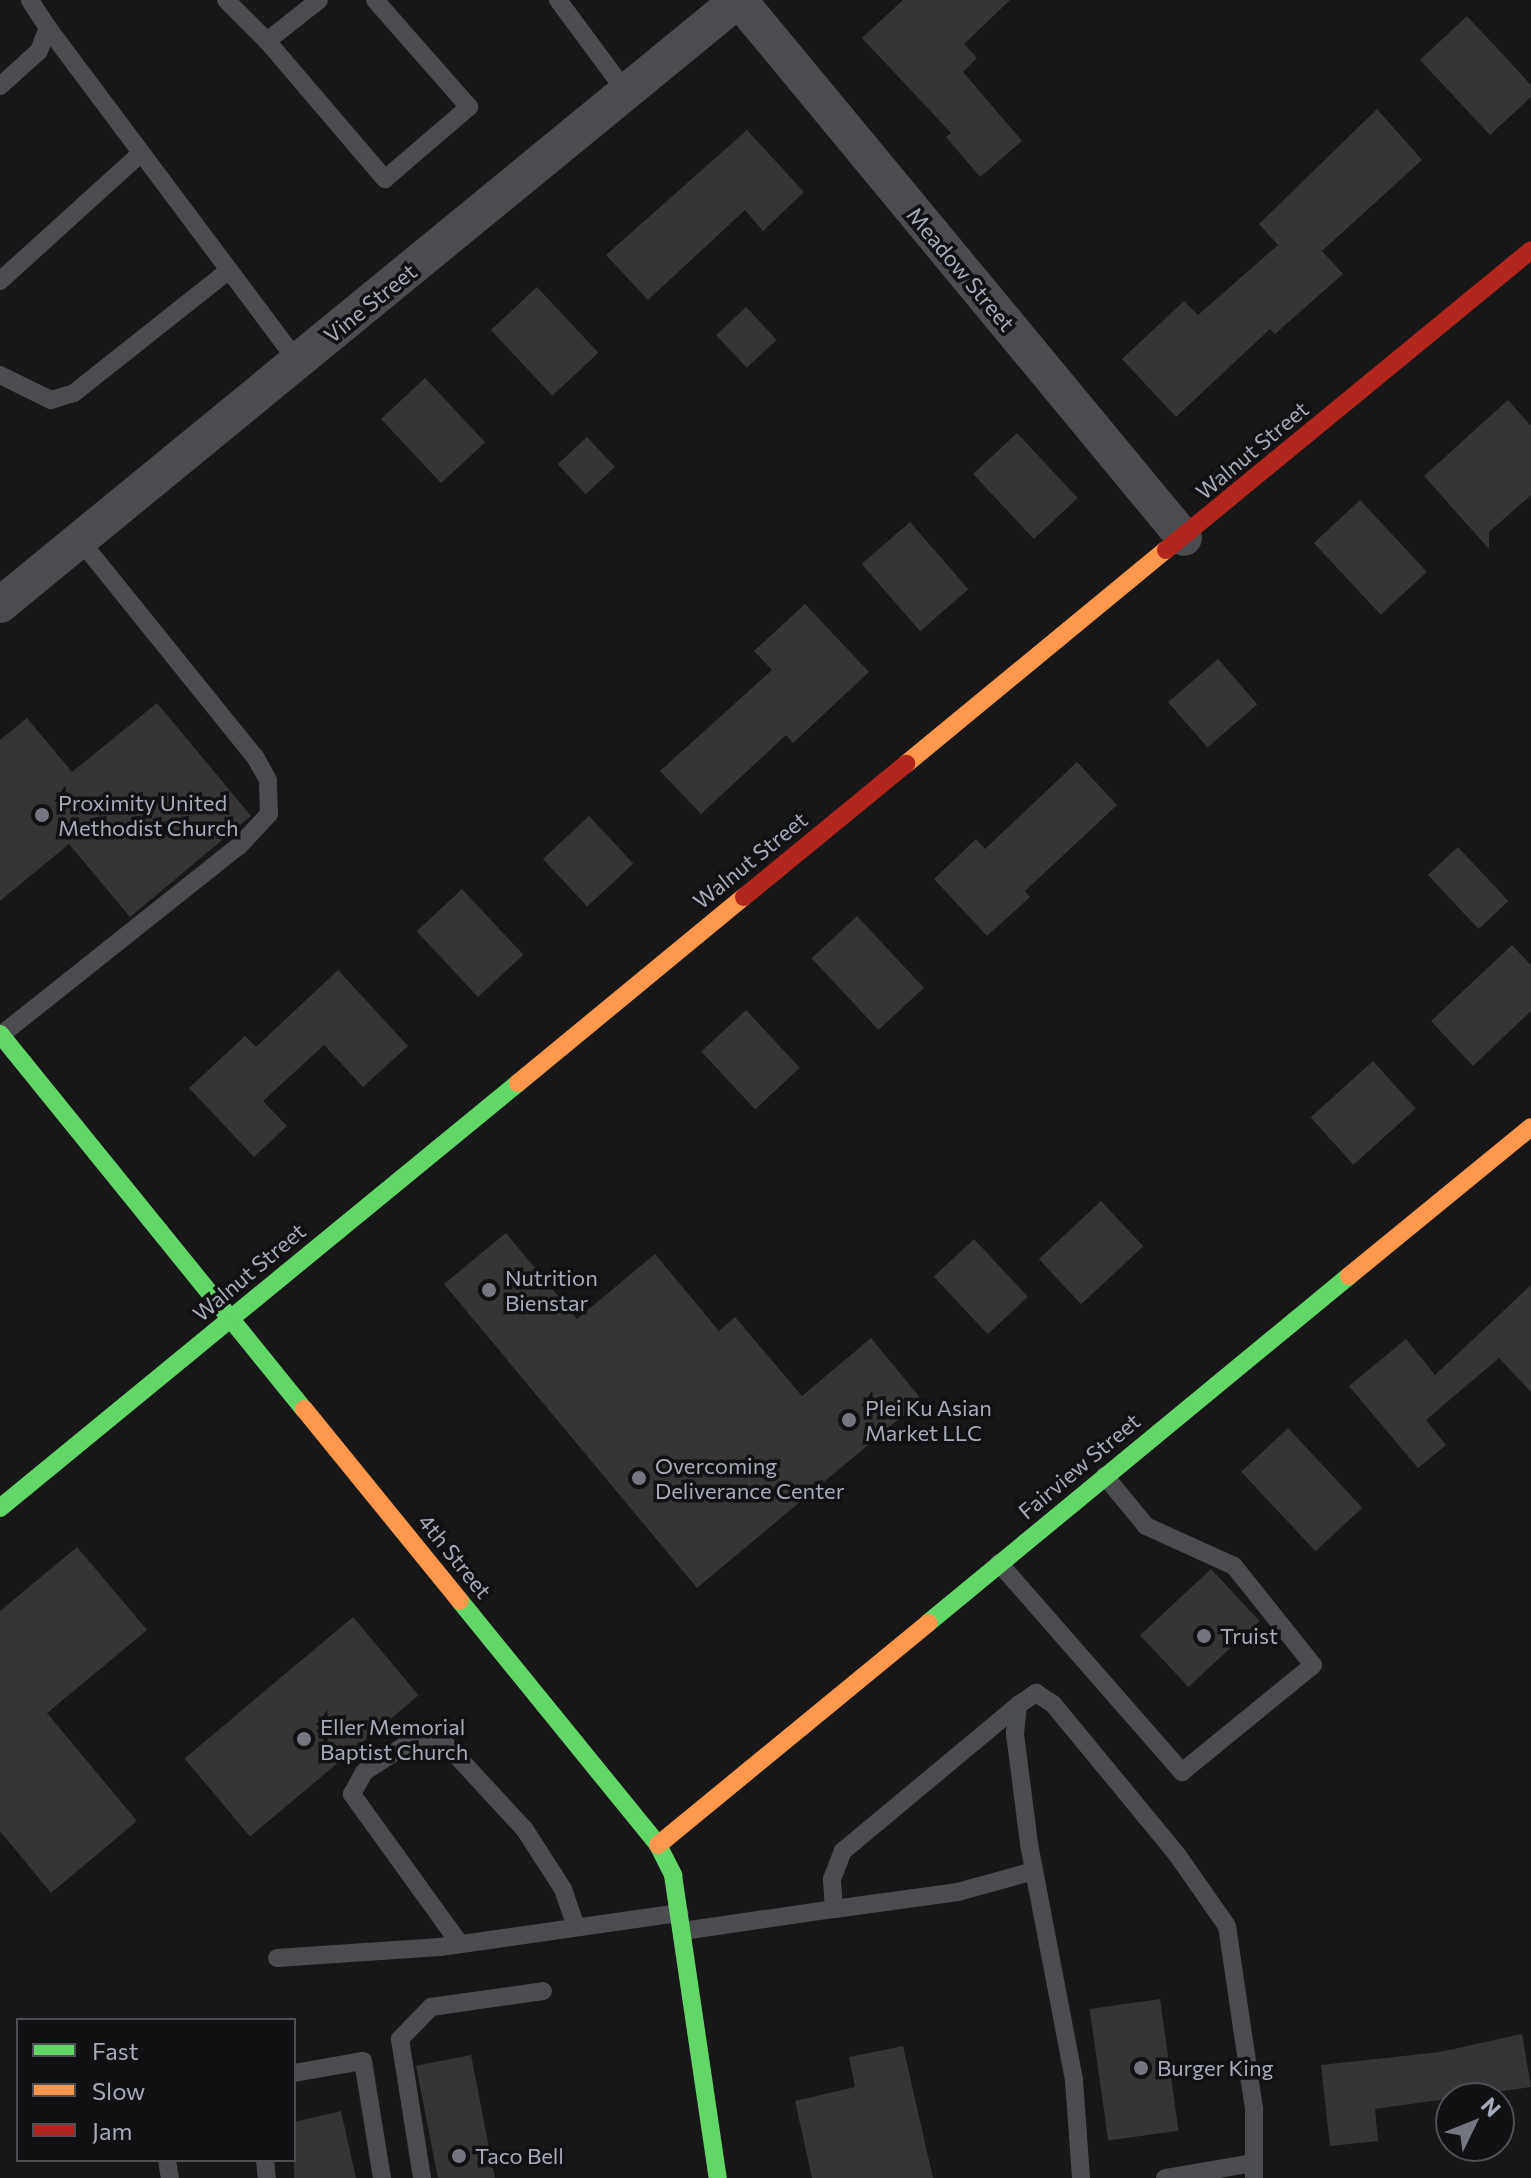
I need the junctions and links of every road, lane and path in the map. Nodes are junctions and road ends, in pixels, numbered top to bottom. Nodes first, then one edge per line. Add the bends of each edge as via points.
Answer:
1 (30, 0) edge
2 (226, 0) edge
3 (319, 0) edge
4 (375, 0) edge
5 (558, 0) edge
6 (738, 0) edge
7 (48, 28) junction
8 (267, 41) junction
9 (0, 86) edge
10 (626, 92) junction
11 (141, 153) junction
12 (1531, 250) edge
13 (229, 270) junction
14 (0, 281) edge
15 (298, 362) junction
16 (0, 375) edge
17 (1184, 538) junction
18 (80, 540) junction
19 (0, 605) edge
20 (1, 1034) edge
21 (1531, 1127) edge
22 (233, 1319) junction
23 (1105, 1476) junction
24 (0, 1508) edge
25 (999, 1563) junction
26 (1018, 1705) junction
27 (658, 1845) junction
28 (1034, 1871) junction
29 (834, 1909) junction
30 (682, 1922) junction
31 (576, 1927) junction
32 (460, 1944) junction
33 (277, 1958) dead end
34 (543, 1991) dead end
35 (296, 2073) edge
36 (1254, 2171) edge
37 (382, 2178) edge
38 (422, 2178) edge
39 (718, 2178) edge
40 (1081, 2178) edge
41 (1165, 2178) edge

1 - 7 lane
2 - 8 lane
3 - 8 lane
4 - 8 lane via 469,107 385,179
5 - 10 lane
6 - 10 street, Vine Street
6 - 17 street, Meadow Street
7 - 9 lane via 39,51
7 - 11 lane
10 - 15 street, Vine Street
11 - 13 lane
11 - 14 lane
12 - 17 street, Walnut Street
13 - 15 lane
13 - 16 lane via 74,393 51,400 13,387
15 - 18 street, Vine Street
17 - 22 street, Walnut Street
18 - 19 street, Vine Street
18 - 20 lane via 255,757 268,780 269,814 239,846
20 - 22 street, 4th Street
21 - 23 street, Fairview Street
22 - 24 street, Walnut Street
22 - 27 street, 4th Street
23 - 25 street, Fairview Street
23 - 25 lane via 1146,1526 1234,1566 1313,1665 1182,1772
25 - 27 street, Fairview Street
26 - 28 lane via 1015,1734
26 - 29 lane via 843,1851 832,1879
26 - 36 lane via 1036,1693 1053,1704 1176,1853 1227,1926 1254,2109
27 - 30 street, 4th Street via 673,1875
28 - 29 lane via 958,1892
28 - 40 lane via 1074,2080
29 - 30 lane
30 - 31 lane
30 - 39 street, 4th Street
31 - 32 lane
31 - 32 lane via 563,1889 525,1830 443,1741 413,1740 364,1772 352,1794
32 - 33 lane
34 - 38 lane via 431,2007 400,2039
35 - 37 lane via 363,2061
36 - 41 lane

